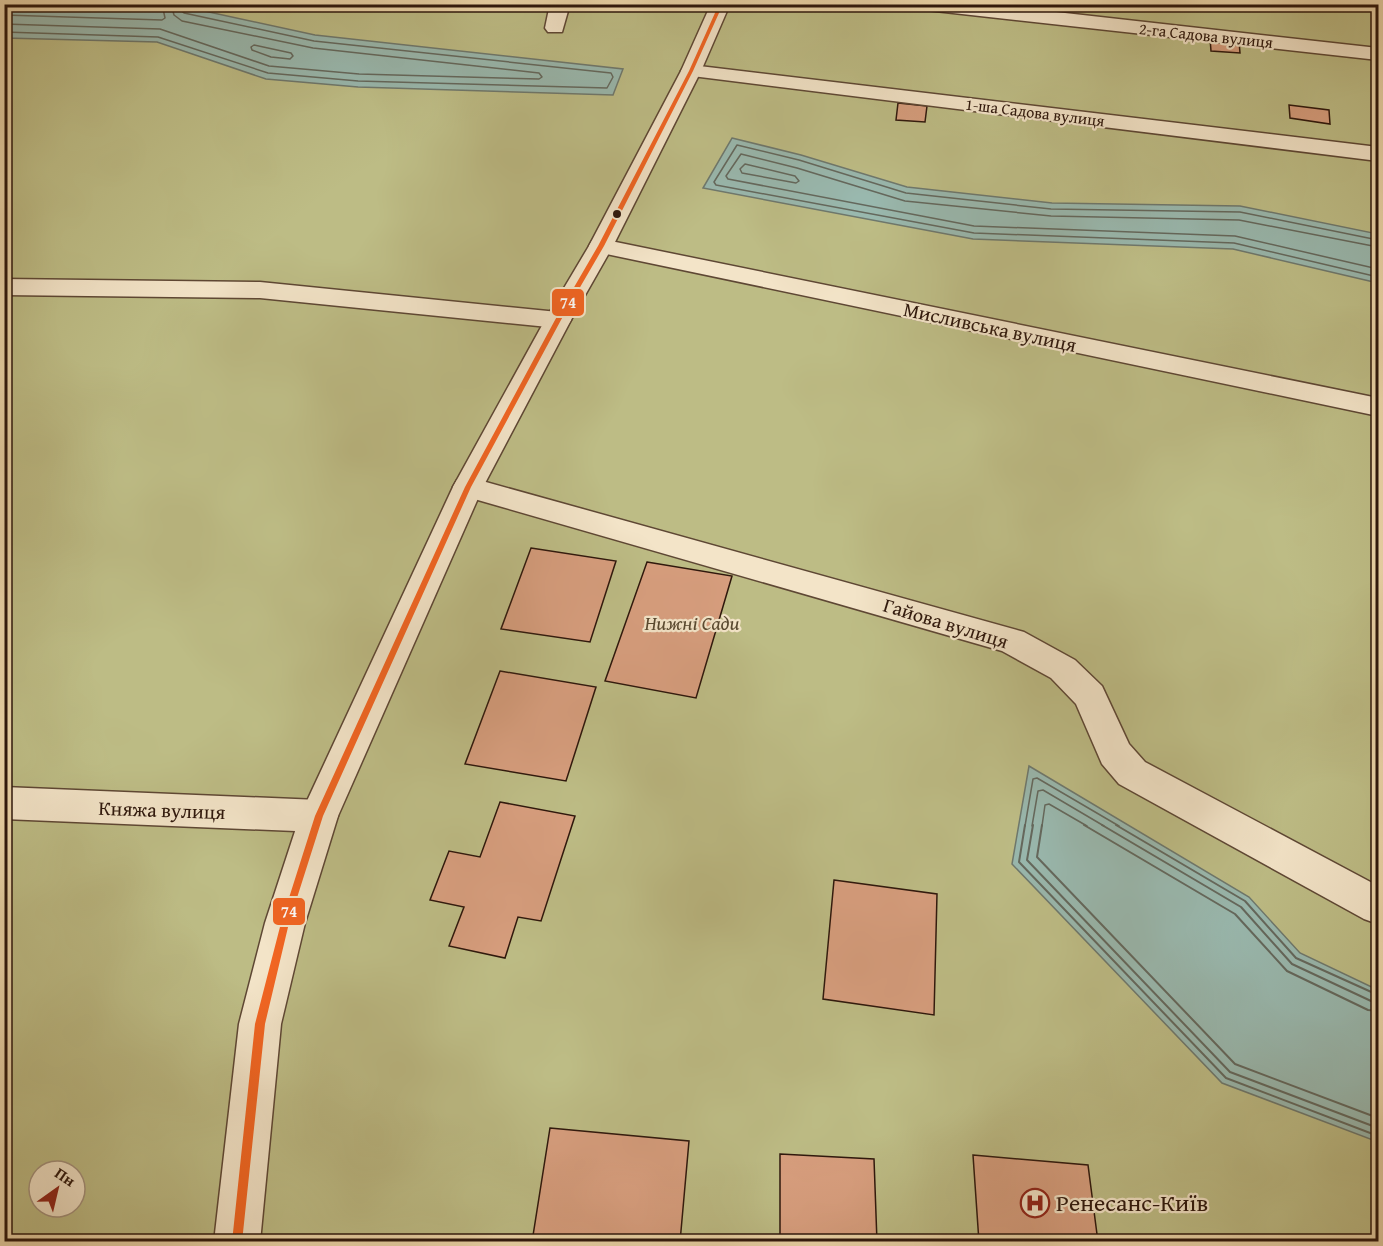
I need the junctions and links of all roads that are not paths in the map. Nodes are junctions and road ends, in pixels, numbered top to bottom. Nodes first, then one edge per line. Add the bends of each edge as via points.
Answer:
1 (560, 4) edge
2 (721, 4) edge
3 (926, 4) edge
4 (555, 28) dead end
5 (1378, 54) edge
6 (691, 70) junction
7 (1378, 154) edge
8 (601, 246) junction
9 (4, 286) edge
10 (558, 320) junction
11 (1378, 407) edge
12 (468, 487) junction
13 (4, 803) edge
14 (319, 816) junction
15 (1378, 906) edge
16 (237, 1242) edge

1 - 4 street
2 - 6 street
3 - 5 street, 2-га Садова вулиця
6 - 7 street, 1-ша Садова вулиця
6 - 8 street
8 - 10 street
8 - 11 street, Мисливська вулиця
9 - 10 street via 260,290
10 - 12 street
12 - 14 street
12 - 15 street, Гайова вулиця via 1012,641 1063,669 1090,696 1115,753 1132,773
13 - 14 street, Княжа вулиця
14 - 16 street via 285,922 260,1024

